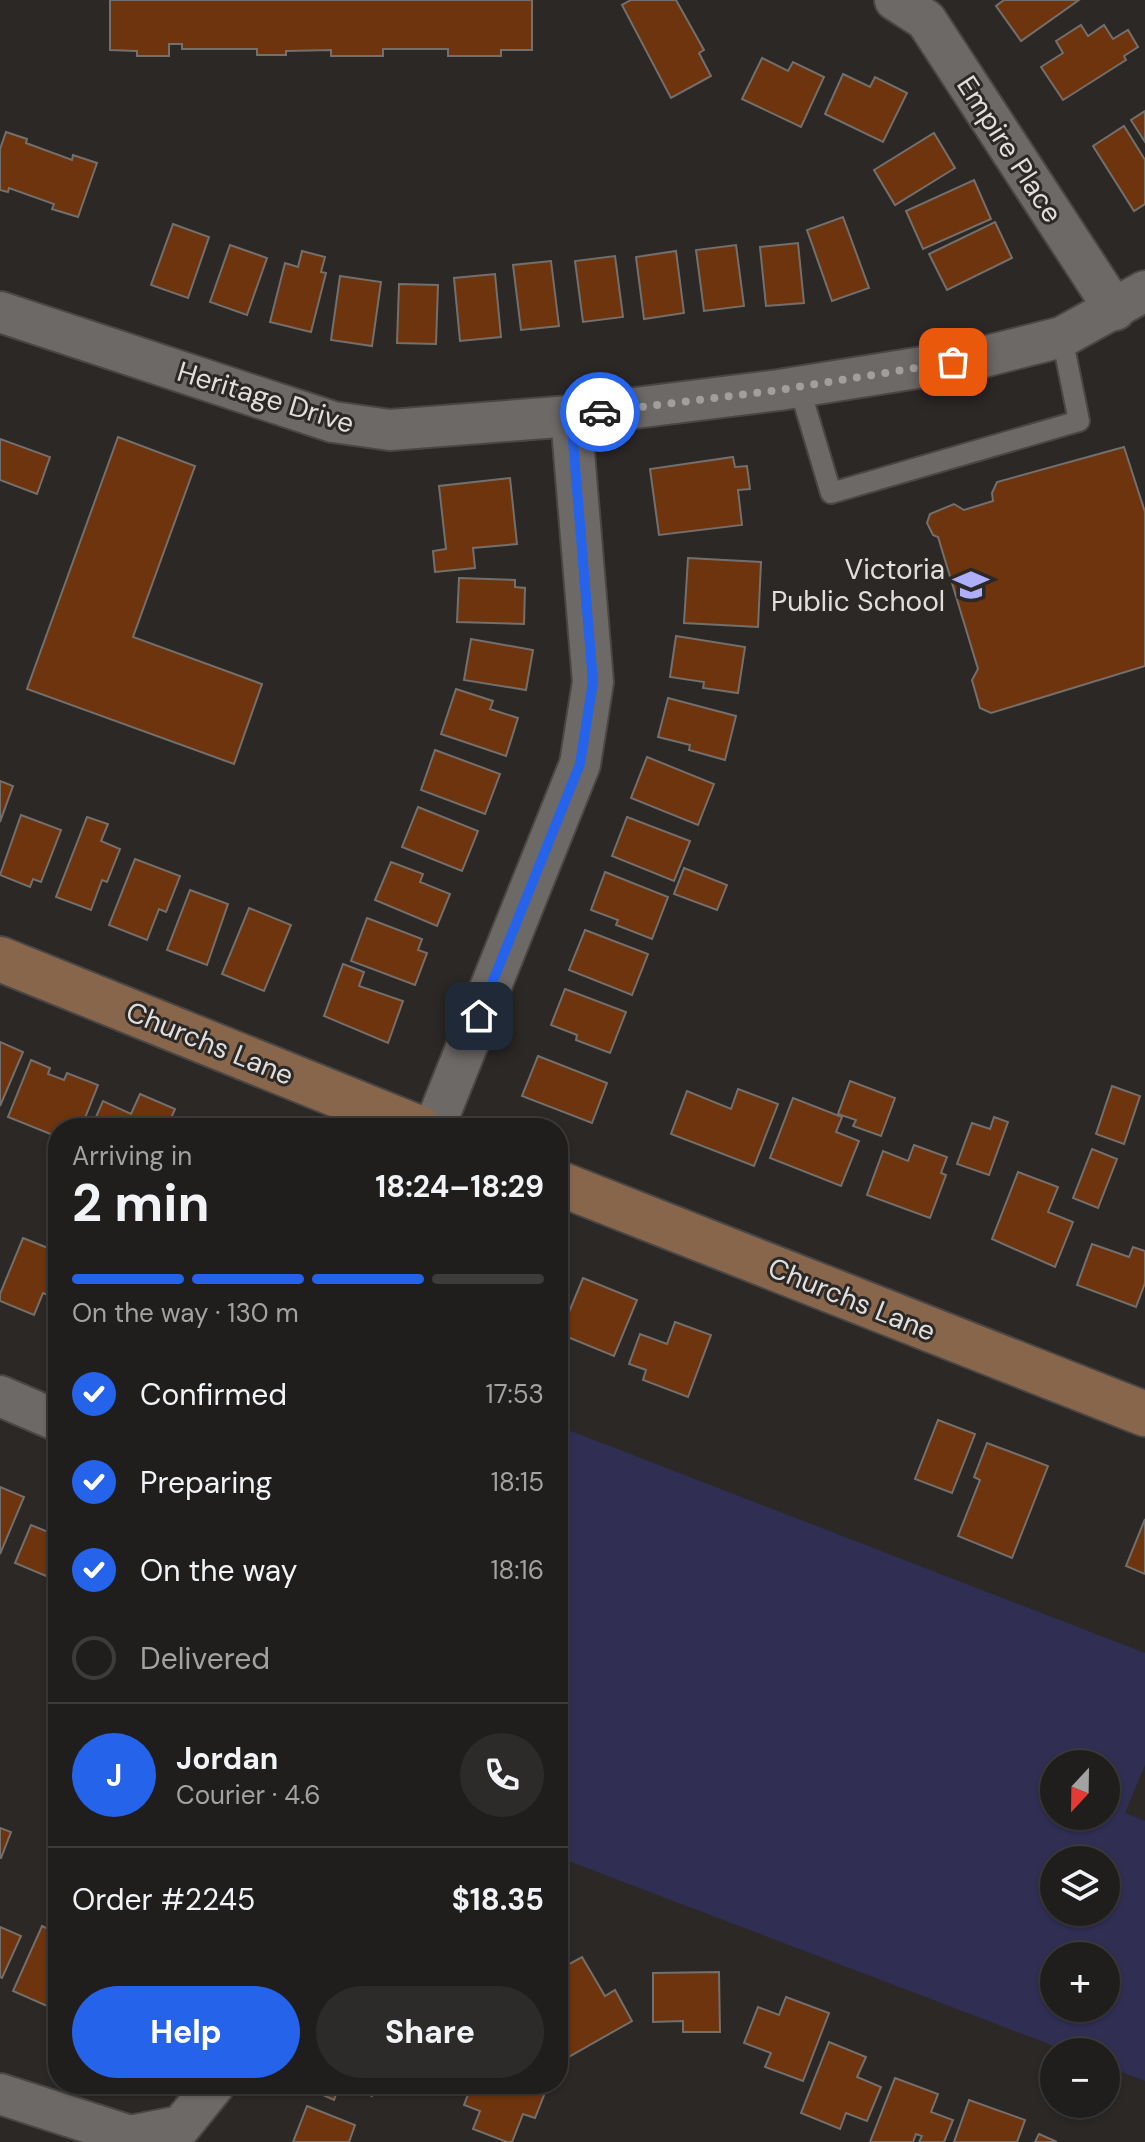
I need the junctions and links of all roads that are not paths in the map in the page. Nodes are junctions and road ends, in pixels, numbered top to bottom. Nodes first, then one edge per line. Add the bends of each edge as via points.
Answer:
1 (895, 0) edge
2 (1130, 301) edge
3 (0, 312) edge
4 (1062, 337) junction
5 (799, 386) junction
6 (571, 416) junction
7 (0, 959) edge
8 (394, 1118) edge
9 (438, 1118) edge
10 (568, 1187) edge
11 (0, 1396) edge
12 (1145, 1414) edge
13 (48, 1417) edge
14 (0, 2094) edge
15 (207, 2094) edge

1 - 2 street, Empire Place via 926,20
2 - 4 street, Heritage Drive
3 - 6 street, Heritage Drive via 333,422 390,430
4 - 5 street, Heritage Drive via 979,358
4 - 5 lane via 1079,421 831,493
5 - 6 street, Heritage Drive
6 - 9 street via 593,682 580,764
7 - 8 street, Churchs Lane
10 - 12 street, Churchs Lane
11 - 13 street
14 - 15 street via 130,2136 181,2126

